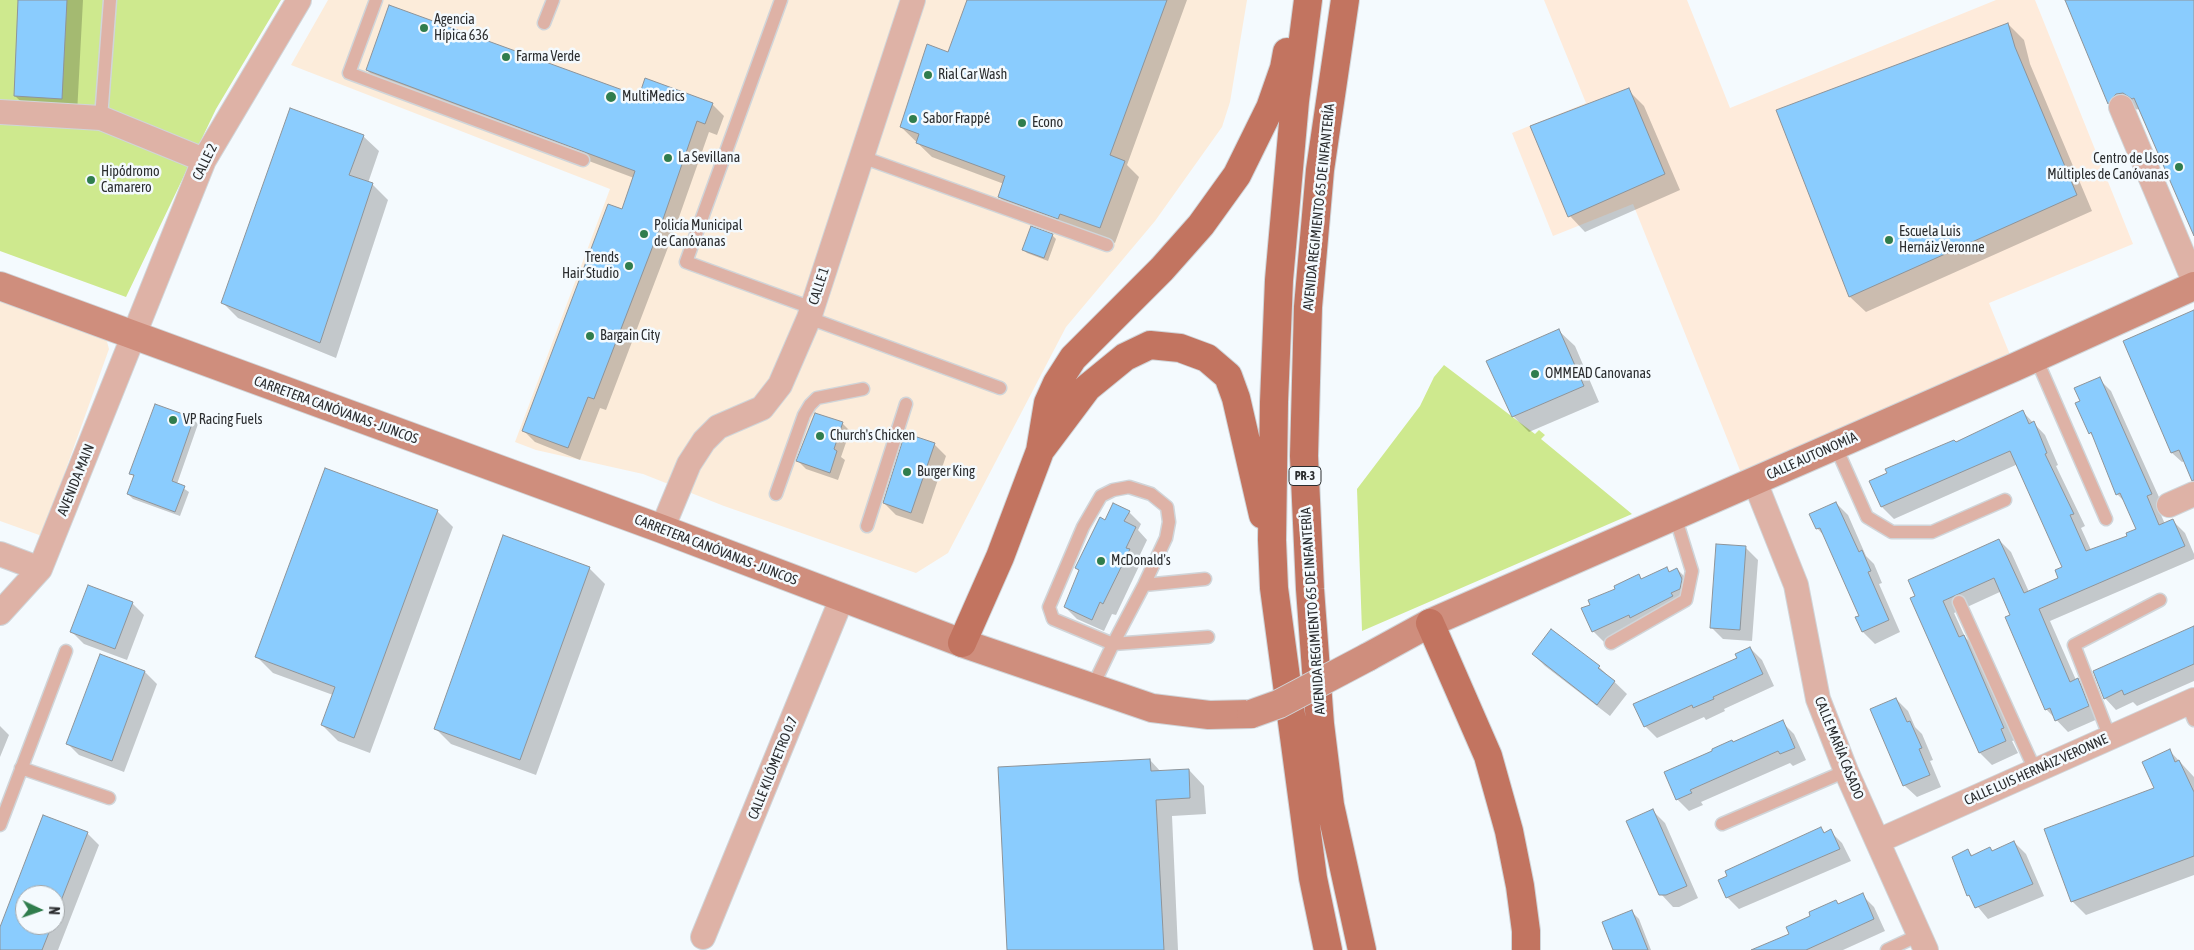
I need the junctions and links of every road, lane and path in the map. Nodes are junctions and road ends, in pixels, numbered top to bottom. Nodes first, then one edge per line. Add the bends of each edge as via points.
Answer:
1 (110, 0) edge
2 (299, 0) edge
3 (376, 0) edge
4 (553, 0) edge
5 (781, 0) edge
6 (913, 0) edge
7 (1300, 0) edge
8 (1308, 0) edge
9 (1345, 0) edge
10 (544, 23) dead end
11 (2121, 107) dead end
12 (0, 112) edge
13 (101, 118) junction
14 (862, 157) junction
15 (204, 160) junction
16 (583, 160) dead end
17 (1108, 245) dead end
18 (2194, 281) edge
19 (0, 286) edge
20 (2194, 286) edge
21 (811, 313) junction
22 (134, 336) junction
23 (2036, 358) junction
24 (1000, 388) dead end
25 (862, 389) dead end
26 (906, 404) dead end
27 (1835, 445) junction
28 (1040, 451) junction
29 (1755, 482) junction
30 (776, 494) dead end
31 (2194, 494) edge
32 (2005, 500) dead end
33 (2169, 505) dead end
34 (1675, 516) junction
35 (2106, 519) dead end
36 (867, 526) dead end
37 (662, 529) junction
38 (1272, 540) junction
39 (0, 554) edge
40 (40, 570) junction
41 (1205, 579) dead end
42 (1144, 585) junction
43 (842, 598) junction
44 (2160, 600) dead end
45 (1959, 602) dead end
46 (0, 613) edge
47 (1430, 624) junction
48 (1208, 638) dead end
49 (1612, 643) dead end
50 (962, 644) junction
51 (1113, 644) junction
52 (66, 651) dead end
53 (1092, 688) junction
54 (2192, 708) edge
55 (2110, 738) junction
56 (22, 768) junction
57 (2035, 770) junction
58 (1846, 771) junction
59 (108, 798) dead end
60 (1722, 824) dead end
61 (0, 825) edge
62 (1878, 840) junction
63 (1520, 886) junction
64 (1353, 919) junction
65 (704, 938) dead end
66 (1922, 943) edge
67 (1328, 950) edge
68 (1362, 950) edge
69 (1378, 950) edge
70 (1509, 950) edge
71 (1526, 950) edge
72 (1887, 950) edge

1 - 13 lane
2 - 15 street, CALLE 2
3 - 16 lane via 349,73
4 - 10 lane
5 - 21 lane via 686,262
6 - 14 street, CALLE 1
7 - 28 main road via 1294,11 1281,76 1270,108 1237,175 1201,225 1162,270 1073,358 1048,403
8 - 38 main road, AVENIDA REGIMIENTO 65 DE INFANTERÍA / PR-3 via 1279,280
9 - 64 main road, AVENIDA REGIMIENTO 65 DE INFANTERÍA / PR-3 via 1320,170 1310,287 1304,456 1320,724 1330,805
11 - 18 street
12 - 13 street
13 - 15 street
14 - 17 lane
14 - 21 street, CALLE 1
15 - 22 street, CALLE 2
19 - 22 main road, CARRETERA CANÓVANAS - JUNCOS
20 - 23 main road, CALLE AUTONOMÍA
21 - 24 lane
21 - 37 street, CALLE 1 via 780,385 762,408 718,427 704,441 689,464
22 - 37 main road, CARRETERA CANÓVANAS - JUNCOS
22 - 40 street, AVENIDA MAIN
23 - 27 main road, CALLE AUTONOMÍA
23 - 35 lane
25 - 30 lane via 817,398 810,405
26 - 36 lane
27 - 29 main road, CALLE AUTONOMÍA
27 - 32 lane via 1867,517 1892,532 1932,532
28 - 38 main road via 1086,388 1124,357 1150,345 1180,348 1208,358 1228,376 1236,398 1259,506
28 - 50 main road via 1000,557
29 - 34 main road, CALLE AUTONOMÍA
29 - 58 street, CALLE MARÍA CASADO via 1796,585 1818,699
31 - 33 street
34 - 47 main road, CALLE AUTONOMÍA
34 - 49 lane via 1692,571 1686,600
37 - 43 main road, CARRETERA CANÓVANAS - JUNCOS
38 - 67 main road, AVENIDA REGIMIENTO 65 DE INFANTERÍA / PR-3 via 1274,588 1313,878
39 - 40 street
40 - 46 street, AVENIDA MAIN
41 - 42 lane
42 - 51 lane
42 - 51 lane via 1166,538 1167,508 1150,494 1129,487 1113,490 1101,496 1083,527 1048,607 1053,618
43 - 50 main road, CARRETERA CANÓVANAS - JUNCOS
43 - 65 street, CALLE KILÓMETRO 0.7
44 - 55 lane via 2074,645
45 - 57 lane
47 - 53 main road, CARRETERA CANÓVANAS - JUNCOS, bridge via 1279,704 1251,714 1209,715 1152,708
47 - 63 main road via 1488,756
48 - 51 lane
50 - 53 main road, CARRETERA CANÓVANAS - JUNCOS
51 - 53 lane
52 - 56 lane
54 - 55 street, CALLE LUIS HERNÁIZ VERONNE
55 - 57 street, CALLE LUIS HERNÁIZ VERONNE
56 - 59 lane
56 - 61 lane
57 - 62 street, CALLE LUIS HERNÁIZ VERONNE
58 - 60 lane
58 - 62 street, CALLE MARÍA CASADO
62 - 66 street, CALLE MARÍA CASADO
63 - 70 main road
63 - 71 main road
64 - 68 main road, AVENIDA REGIMIENTO 65 DE INFANTERÍA / PR-3
64 - 69 main road
66 - 72 lane

